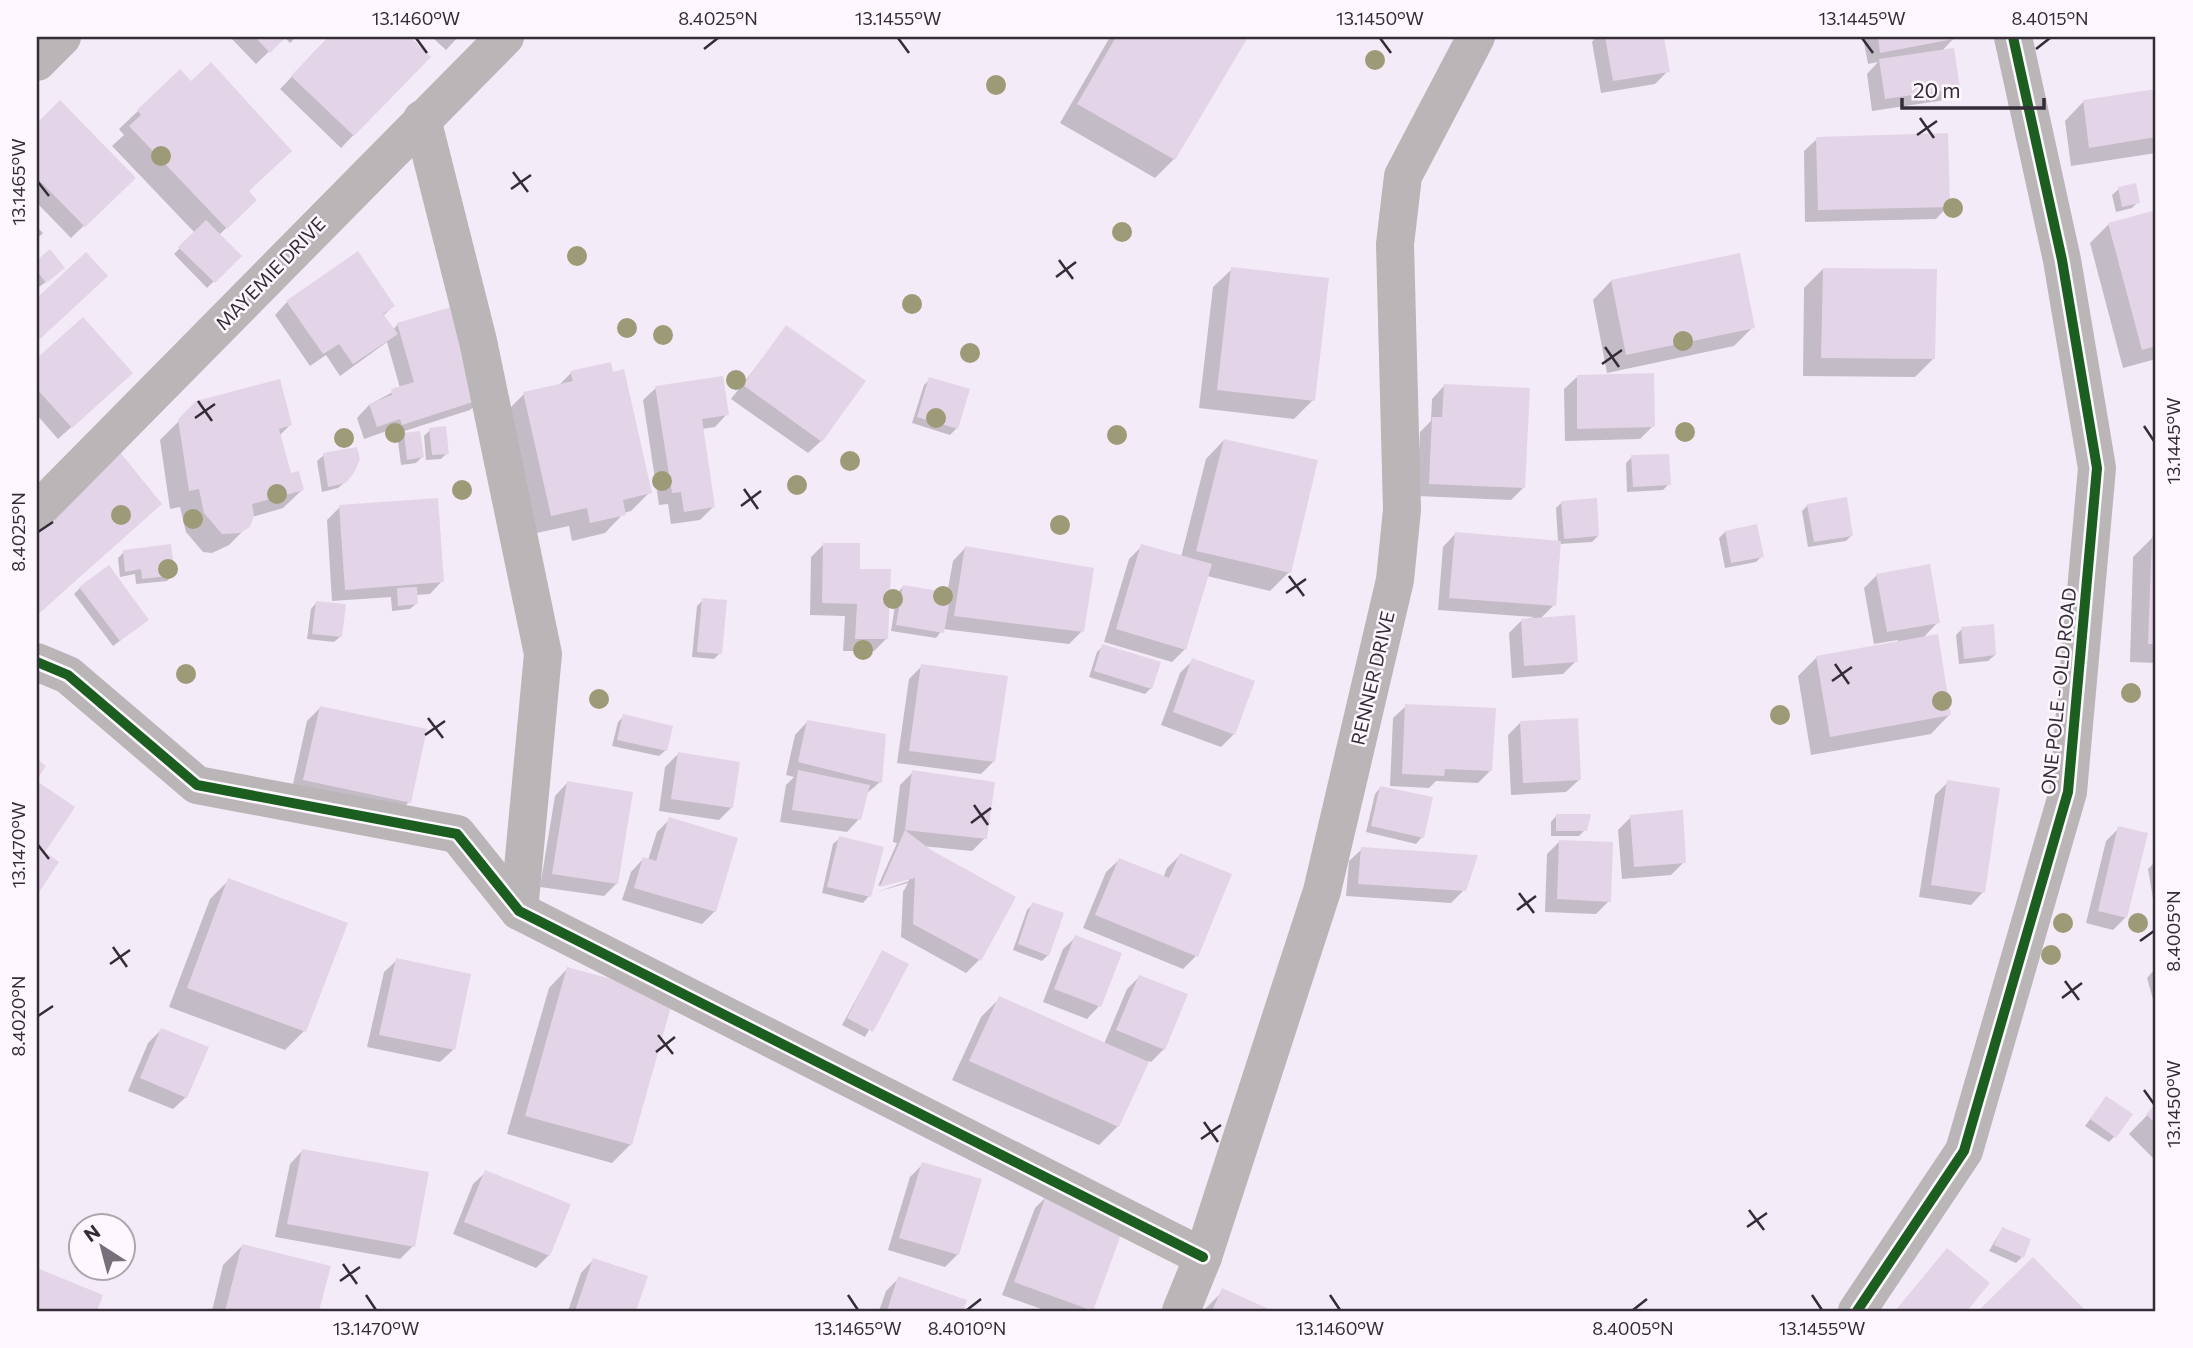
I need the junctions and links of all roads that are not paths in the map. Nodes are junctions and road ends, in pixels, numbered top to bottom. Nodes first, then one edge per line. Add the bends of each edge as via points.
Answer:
1 (62, 37) edge
2 (505, 37) edge
3 (1476, 37) edge
4 (2013, 37) edge
5 (37, 62) edge
6 (422, 119) junction
7 (37, 511) edge
8 (37, 662) edge
9 (519, 911) junction
10 (1203, 1257) junction
11 (1181, 1311) edge
12 (1857, 1311) edge

1 - 5 street
2 - 6 street, MAYEMIE DRIVE
3 - 10 street, RENNER DRIVE via 1404,176 1395,244 1402,510 1395,580 1322,891
4 - 12 street, ONE POLE - OLD ROAD via 2062,260 2097,468 2068,792 1964,1151
6 - 7 street, MAYEMIE DRIVE
6 - 9 street via 478,341 542,654
8 - 9 street via 68,676 197,785 457,834
9 - 10 street
10 - 11 street, RENNER DRIVE

